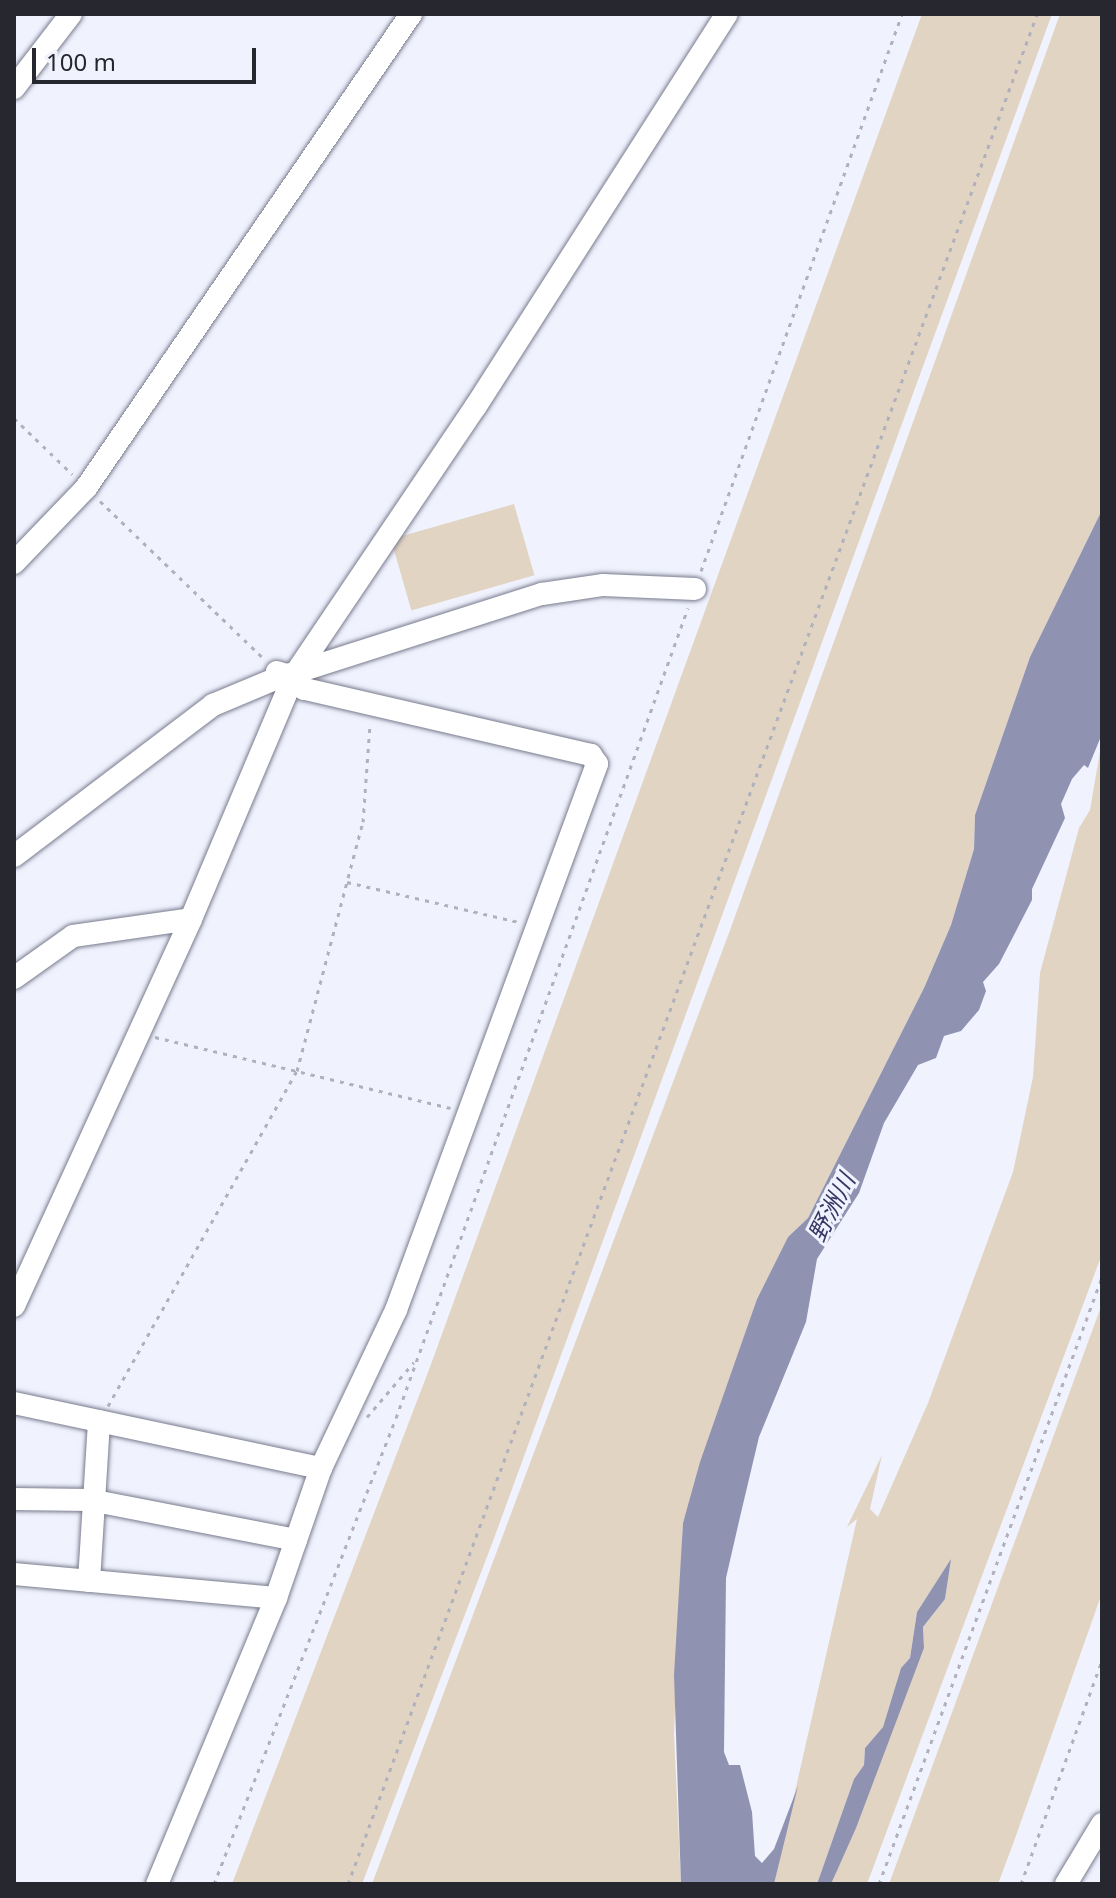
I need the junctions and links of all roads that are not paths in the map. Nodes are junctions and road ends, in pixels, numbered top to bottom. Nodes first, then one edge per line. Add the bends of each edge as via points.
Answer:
1 (71, 14) edge
2 (411, 14) edge
3 (727, 14) edge
4 (14, 88) edge
5 (14, 563) edge
6 (695, 589) road end
7 (285, 675) junction
8 (14, 856) edge
9 (191, 919) junction
10 (14, 978) edge
11 (14, 1306) edge
12 (14, 1403) edge
13 (99, 1421) junction
14 (321, 1468) junction
15 (14, 1499) edge
16 (90, 1500) junction
17 (296, 1540) junction
18 (14, 1574) edge
19 (89, 1581) junction
20 (276, 1598) junction
21 (1102, 1824) edge
22 (157, 1884) edge
23 (1066, 1884) edge

1 - 4 street
2 - 5 street via 86,488
3 - 7 street
6 - 7 street via 603,585 542,594
7 - 8 street via 213,705
7 - 9 street
7 - 14 street via 304,689 591,755 597,764 396,1310
9 - 10 street via 73,936
9 - 11 street
12 - 13 street
13 - 14 street
13 - 16 street
14 - 17 street
15 - 16 street
16 - 17 street
16 - 19 street
17 - 20 street
18 - 19 street
19 - 20 street
20 - 22 street
21 - 23 street

